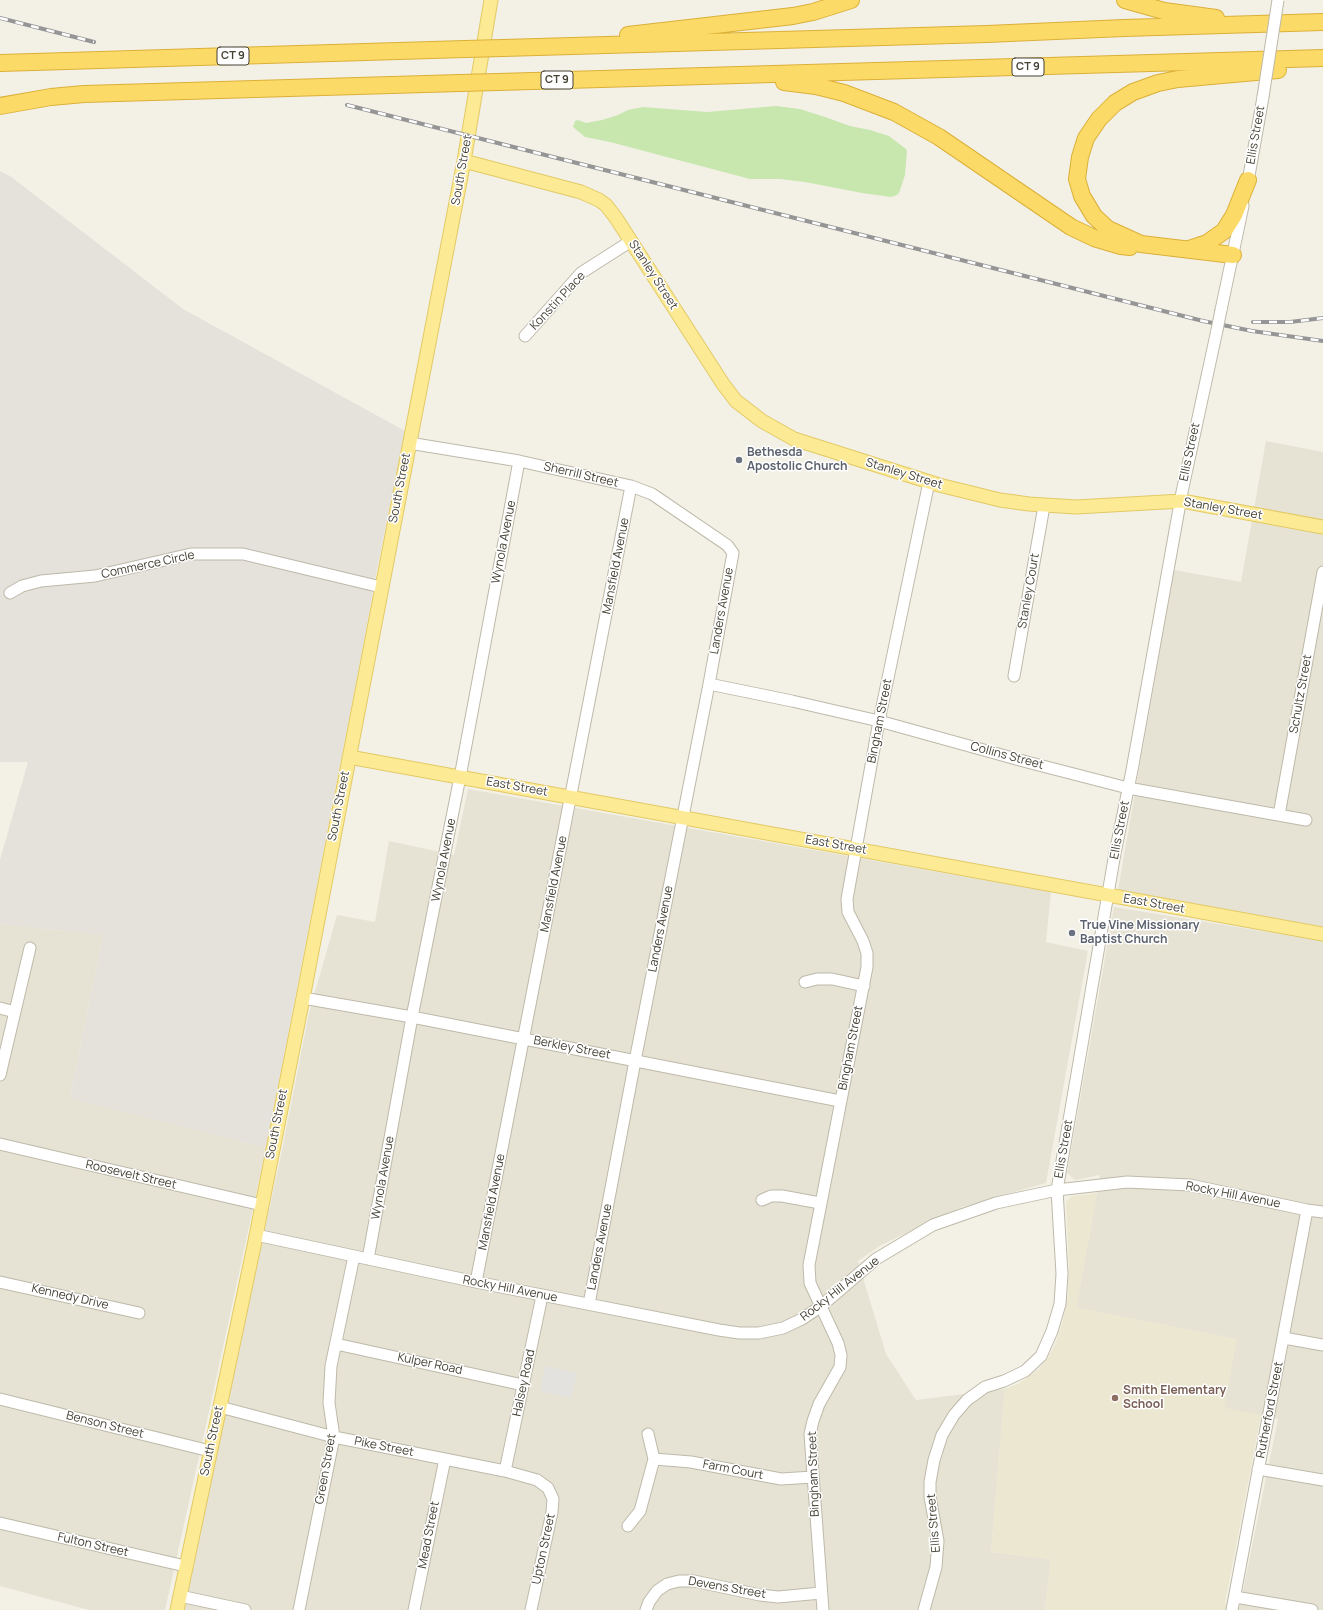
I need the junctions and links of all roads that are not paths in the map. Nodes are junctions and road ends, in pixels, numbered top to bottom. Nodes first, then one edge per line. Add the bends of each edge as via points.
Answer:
1 (491, 0) edge
2 (851, 0) edge
3 (1125, 0) edge
4 (1278, 0) edge
5 (1323, 22) edge
6 (1250, 24) junction
7 (562, 46) junction
8 (1323, 58) edge
9 (0, 62) edge
10 (1323, 65) edge
11 (733, 75) junction
12 (0, 106) edge
13 (464, 161) junction
14 (1248, 180) junction
15 (631, 241) junction
16 (1142, 244) junction
17 (1185, 249) junction
18 (1233, 255) junction
19 (526, 336) dead end
20 (409, 443) junction
21 (519, 461) junction
22 (929, 482) junction
23 (631, 486) junction
24 (1180, 501) junction
25 (1044, 506) junction
26 (1323, 527) edge
27 (732, 554) joint
28 (1323, 572) edge
29 (381, 587) junction
30 (10, 594) dead end
31 (1014, 676) dead end
32 (709, 684) junction
33 (879, 721) junction
34 (348, 757) junction
35 (460, 777) junction
36 (1128, 788) junction
37 (571, 797) junction
38 (1278, 814) junction
39 (683, 818) junction
40 (1306, 820) dead end
41 (856, 849) junction
42 (1108, 896) junction
43 (1323, 934) edge
44 (30, 948) dead end
45 (805, 982) dead end
46 (864, 986) junction
47 (303, 998) junction
48 (0, 1008) edge
49 (15, 1012) junction
50 (412, 1017) junction
51 (525, 1039) junction
52 (635, 1061) junction
53 (0, 1075) edge
54 (840, 1101) junction
55 (0, 1144) edge
56 (1057, 1190) junction
57 (762, 1200) dead end
58 (820, 1203) junction
59 (262, 1206) junction
60 (1307, 1210) junction
61 (1323, 1212) edge
62 (256, 1235) junction
63 (354, 1256) junction
64 (368, 1259) junction
65 (0, 1282) edge
66 (476, 1282) junction
67 (542, 1296) junction
68 (589, 1304) junction
69 (820, 1307) junction
70 (140, 1313) dead end
71 (1284, 1338) junction
72 (336, 1344) junction
73 (1323, 1345) edge
74 (524, 1384) junction
75 (0, 1399) edge
76 (220, 1407) junction
77 (648, 1434) dead end
78 (334, 1437) junction
79 (210, 1451) junction
80 (445, 1459) junction
81 (654, 1459) junction
82 (1258, 1469) junction
83 (505, 1471) junction
84 (813, 1477) junction
85 (1323, 1480) edge
86 (548, 1488) joint
87 (0, 1523) edge
88 (628, 1526) dead end
89 (185, 1566) junction
90 (821, 1593) junction
91 (180, 1596) junction
92 (1235, 1597) junction
93 (177, 1610) edge
94 (245, 1610) edge
95 (298, 1610) edge
96 (414, 1610) edge
97 (531, 1610) edge
98 (646, 1610) edge
99 (823, 1610) edge
100 (924, 1610) edge
101 (1232, 1610) edge
102 (1312, 1610) edge

1 - 13 main road, South Street
2 - 7 highway via 793,16 592,39
3 - 6 highway via 1164,11
4 - 14 street, Ellis Street, bridge
5 - 6 highway, CT 9
6 - 7 highway, CT 9
7 - 9 highway, CT 9, bridge
8 - 11 highway, CT 9
10 - 16 highway via 1168,80 1133,92 1106,110 1093,126 1083,146 1078,168 1079,189 1088,208 1101,224
11 - 12 highway, CT 9, bridge via 84,94
11 - 16 highway via 823,88 886,108 939,137 1076,230 1121,246
13 - 15 main road, Stanley Street via 599,200 612,212
13 - 20 main road, South Street
14 - 17 highway via 1238,206 1224,231 1207,243
14 - 18 street, Ellis Street
15 - 19 street, Konstin Place via 581,273
15 - 22 main road, Stanley Street via 723,384 743,407 762,422 794,439
16 - 17 highway
17 - 18 highway
18 - 24 street, Ellis Street, bridge
20 - 21 street, Sherrill Street
20 - 29 main road, South Street
21 - 23 street, Sherrill Street
21 - 35 street, Wynola Avenue
22 - 25 main road, Stanley Street via 986,498
22 - 33 street, Bingham Street
23 - 27 street, Sherrill Street via 652,494 727,545
23 - 37 street, Mansfield Avenue
24 - 25 main road, Stanley Street via 1087,507
24 - 26 main road, Stanley Street
24 - 36 street, Ellis Street
25 - 31 street, Stanley Court
27 - 32 street, Landers Avenue
28 - 38 street, Schultz Street
29 - 30 street, Commerce Circle via 243,554 191,554 94,576 41,581 22,586
29 - 34 main road, South Street
32 - 33 street, Collins Street
32 - 39 street, Landers Avenue
33 - 36 street, Collins Street
33 - 41 street, Bingham Street
34 - 35 main road, East Street
34 - 47 main road, South Street
35 - 37 main road, East Street
35 - 50 street, Wynola Avenue
36 - 38 street, Collins Street
36 - 42 street, Ellis Street
37 - 39 main road, East Street
37 - 51 street, Mansfield Avenue
38 - 40 street, Collins Street
39 - 41 main road, East Street
39 - 52 street, Landers Avenue
41 - 42 main road, East Street
41 - 46 street, Bingham Street via 847,899 848,912 867,953
42 - 43 main road, East Street
42 - 56 street, Ellis Street
44 - 49 street
45 - 46 street via 832,979
46 - 54 street, Bingham Street
47 - 50 street, Berkley Street
47 - 59 main road, South Street
48 - 49 street
49 - 53 street
50 - 51 street, Berkley Street
50 - 64 street, Wynola Avenue
51 - 52 street, Berkley Street
51 - 66 street, Mansfield Avenue
52 - 54 street, Berkley Street
52 - 68 street, Landers Avenue
54 - 58 street, Bingham Street
55 - 59 street, Roosevelt Street
56 - 60 street, Rocky Hill Avenue via 1126,1182 1190,1185
56 - 69 street, Rocky Hill Avenue via 996,1203 933,1225 876,1259
56 - 100 street, Ellis Street via 1062,1274 1060,1304 1052,1331 1041,1356 1026,1371 985,1387 967,1400 942,1435 930,1482 930,1497 938,1541 936,1567
57 - 58 street via 771,1196 782,1196
58 - 69 street, Bingham Street via 809,1266 810,1283
59 - 62 main road, South Street
60 - 61 street, Rocky Hill Avenue
60 - 71 street, Rutherford Street
62 - 63 street, Rocky Hill Avenue
62 - 76 main road, South Street
63 - 64 street, Rocky Hill Avenue
63 - 72 street, Green Street
64 - 66 street, Rocky Hill Avenue
65 - 70 street, Kennedy Drive
66 - 67 street, Rocky Hill Avenue
67 - 68 street, Rocky Hill Avenue
67 - 74 street, Halsey Road
68 - 69 street, Rocky Hill Avenue via 739,1334 759,1334 783,1328
69 - 84 street, Bingham Street via 838,1343 841,1355 840,1366 820,1404 810,1434
71 - 73 street
71 - 82 street, Rutherford Street
72 - 74 street, Kulper Road
72 - 78 street, Green Street via 331,1366 329,1403
74 - 83 street, Halsey Road
75 - 79 street, Benson Street
76 - 78 street, Pike Street
76 - 79 main road, South Street
77 - 81 street
78 - 80 street, Pike Street
78 - 95 street, Green Street
79 - 89 main road, South Street
80 - 83 street, Pike Street
80 - 96 street, Mead Street
81 - 84 street, Farm Court via 691,1462 781,1479
81 - 88 street via 640,1510
82 - 85 street
82 - 92 street, Rutherford Street
83 - 86 street, Pike Street via 537,1480
84 - 90 street, Bingham Street
86 - 97 street, Upton Street via 553,1498 552,1512
87 - 89 street, Fulton Street
89 - 91 main road, South Street
90 - 98 street, Devens Street via 778,1597 679,1580 657,1591
90 - 99 street, Bingham Street
91 - 93 main road, South Street
91 - 94 street
92 - 101 street, Rutherford Street
92 - 102 street

